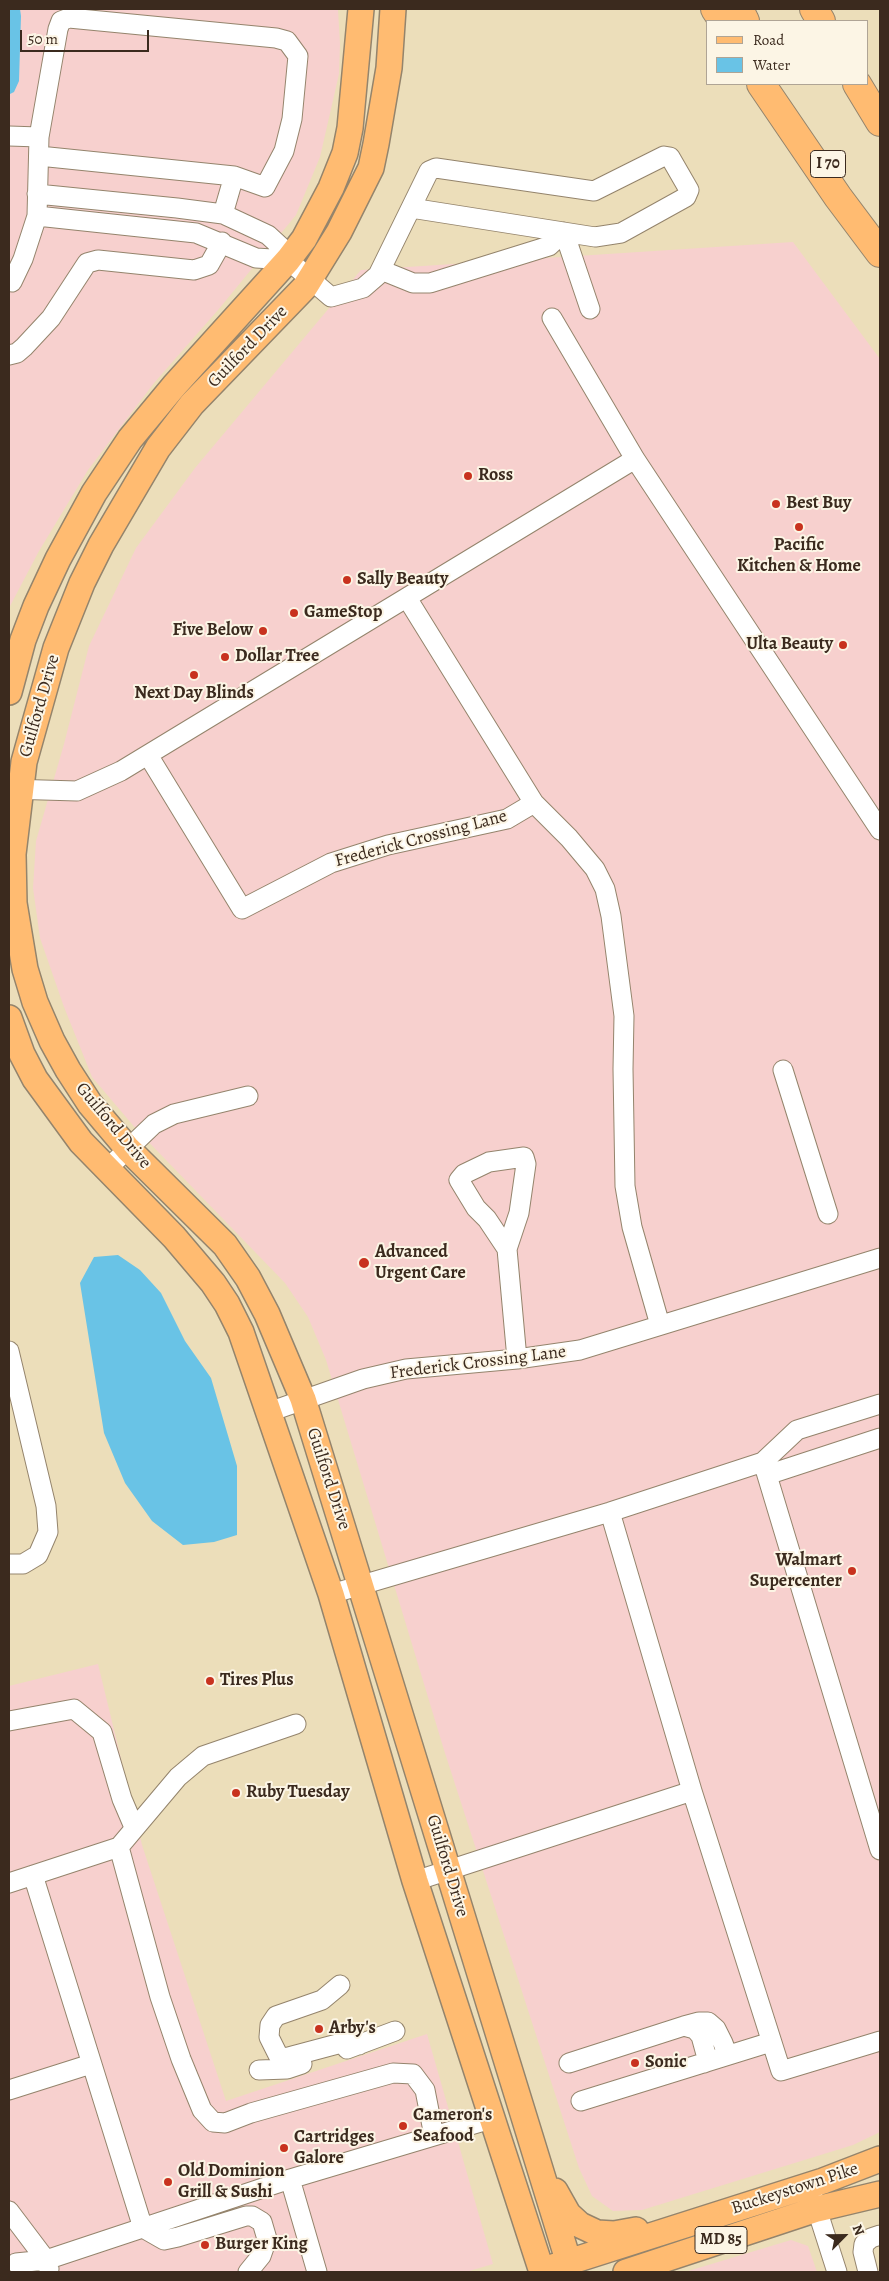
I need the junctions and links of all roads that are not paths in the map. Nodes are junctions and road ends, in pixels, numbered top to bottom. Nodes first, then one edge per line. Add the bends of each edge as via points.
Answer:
1 (362, 9) edge
2 (393, 9) edge
3 (715, 9) edge
4 (739, 9) edge
5 (814, 9) edge
6 (722, 20) edge
7 (745, 20) edge
8 (820, 20) edge
9 (762, 85) edge
10 (780, 85) edge
11 (858, 85) edge
12 (880, 122) edge
13 (9, 136) edge
14 (39, 137) junction
15 (39, 156) junction
16 (234, 176) junction
17 (37, 194) junction
18 (412, 208) junction
19 (223, 214) junction
20 (37, 216) junction
21 (564, 232) junction
22 (222, 242) junction
23 (880, 242) edge
24 (880, 253) edge
25 (288, 260) junction
26 (381, 270) junction
27 (310, 278) junction
28 (10, 284) edge
29 (590, 309) dead end
30 (552, 318) dead end
31 (9, 354) edge
32 (635, 459) junction
33 (406, 598) junction
34 (9, 692) edge
35 (148, 755) junction
36 (15, 789) edge
37 (534, 803) junction
38 (880, 830) edge
39 (9, 1018) edge
40 (782, 1070) dead end
41 (248, 1096) dead end
42 (128, 1148) junction
43 (106, 1169) junction
44 (828, 1214) dead end
45 (508, 1249) junction
46 (880, 1258) edge
47 (660, 1325) junction
48 (9, 1351) edge
49 (517, 1359) junction
50 (303, 1400) junction
51 (880, 1404) edge
52 (269, 1412) junction
53 (880, 1438) edge
54 (765, 1468) junction
55 (610, 1512) junction
56 (9, 1564) edge
57 (362, 1585) junction
58 (331, 1594) junction
59 (9, 1721) edge
60 (296, 1724) dead end
61 (692, 1791) junction
62 (134, 1827) junction
63 (119, 1847) junction
64 (880, 1850) edge
65 (448, 1871) junction
66 (33, 1875) junction
67 (415, 1881) junction
68 (9, 1883) edge
69 (340, 1985) dead end
70 (684, 2026) junction
71 (395, 2031) dead end
72 (880, 2041) edge
73 (771, 2042) junction
74 (359, 2045) junction
75 (724, 2056) junction
76 (569, 2063) dead end
77 (704, 2063) junction
78 (91, 2064) junction
79 (259, 2070) dead end
80 (9, 2090) edge
81 (581, 2101) dead end
82 (491, 2119) junction
83 (530, 2134) junction
84 (434, 2136) junction
85 (880, 2159) edge
86 (290, 2179) junction
87 (880, 2194) edge
88 (813, 2197) junction
89 (9, 2211) edge
90 (700, 2220) junction
91 (143, 2228) junction
92 (880, 2235) edge
93 (15, 2261) edge
94 (48, 2266) edge
95 (568, 2268) edge
96 (317, 2271) edge
97 (248, 2272) edge
98 (540, 2272) edge
99 (626, 2272) edge
100 (837, 2272) edge
101 (868, 2272) edge

1 - 25 main road, Guilford Drive via 345,153 304,239
2 - 27 main road, Guilford Drive via 389,68 370,168 339,232
3 - 6 highway
4 - 7 highway
5 - 8 highway
9 - 24 highway via 838,198
10 - 23 highway, I 70
11 - 12 highway
13 - 14 street
14 - 15 street
14 - 16 street via 61,21 69,18 287,40 298,56 298,65 292,119 284,151 265,187
15 - 16 street
15 - 17 street
16 - 19 street
17 - 19 street
17 - 20 street
18 - 21 street
18 - 21 street via 429,172 436,168 594,191 664,156 670,157 689,190 686,197 621,233 595,236
18 - 26 street
19 - 25 street via 268,235
20 - 22 street via 196,233
20 - 28 street via 23,259
21 - 26 street via 549,246 430,283 413,283
21 - 29 street
22 - 25 street via 256,258
22 - 31 street via 209,264 194,270 98,260 87,263 51,318 24,347
25 - 27 street
25 - 34 main road, Guilford Drive via 174,386 130,440 94,493 36,606
26 - 27 street via 363,288 331,297
27 - 36 main road, Guilford Drive via 275,320 192,404 158,448 102,544 82,583 56,648
30 - 32 street
32 - 33 street
32 - 38 street
33 - 35 street
33 - 37 street
35 - 36 street via 121,772 77,791
35 - 37 street, Frederick Crossing Lane via 242,909 331,863 388,845 507,819
36 - 42 main road, Guilford Drive via 14,903 25,969 35,1002 68,1070 90,1104
37 - 47 street via 595,869 605,889 624,1016 625,1186 634,1236
39 - 43 main road, Guilford Drive via 35,1079 81,1142
40 - 44 street
41 - 42 street via 174,1114 154,1124
42 - 43 street
42 - 50 main road, Guilford Drive via 225,1245 248,1278 267,1314
43 - 52 main road, Guilford Drive via 174,1237 213,1283 241,1332
45 - 45 street via 519,1213 526,1164 524,1157 489,1162 464,1174 459,1180
45 - 49 street
46 - 47 street, Frederick Crossing Lane
47 - 49 street, Frederick Crossing Lane via 580,1350
48 - 56 street via 46,1506 48,1532 38,1555 23,1564
49 - 50 street, Frederick Crossing Lane via 406,1369 363,1379
50 - 52 street, Frederick Crossing Lane
50 - 57 main road, Guilford Drive
51 - 54 street via 797,1430
52 - 58 main road, Guilford Drive
53 - 54 street
54 - 55 street
54 - 64 street
55 - 57 street
55 - 61 street
57 - 58 street
57 - 65 main road, Guilford Drive
58 - 67 main road, Guilford Drive
59 - 62 street via 74,1709 102,1732
60 - 62 street via 203,1756 178,1777
61 - 65 street
61 - 73 street
62 - 63 street
63 - 66 street
63 - 84 street via 180,2059 202,2110 213,2122 225,2123 393,2073 413,2074 425,2090
65 - 67 street
65 - 83 main road, Guilford Drive
66 - 68 street
66 - 78 street
67 - 82 main road, Guilford Drive
69 - 74 street via 322,2000 276,2016 270,2025 269,2037 278,2055 285,2058 345,2042
70 - 75 street via 708,2022 723,2043
70 - 76 street
70 - 77 street via 695,2029 701,2036 707,2058
71 - 74 street
72 - 73 street via 781,2071
73 - 75 street
74 - 79 street via 287,2069
75 - 77 street
77 - 81 street
78 - 80 street
78 - 91 street
82 - 84 street
82 - 98 main road, Guilford Drive
83 - 90 main road via 557,2196 568,2214 580,2225 597,2233 614,2234
83 - 95 main road, Guilford Drive
84 - 86 street
85 - 88 main road, Buckeystown Pike / MD 85
86 - 91 street
86 - 96 street
87 - 88 main road, Buckeystown Pike / MD 85
88 - 90 main road, Buckeystown Pike / MD 85
88 - 99 main road, Buckeystown Pike / MD 85
88 - 100 street
89 - 94 street
90 - 95 main road, Buckeystown Pike / MD 85
91 - 94 street
91 - 97 street via 164,2240 252,2216 262,2222 267,2239 261,2256
92 - 101 street via 864,2244
93 - 94 street
95 - 98 main road, Buckeystown Pike / MD 85

